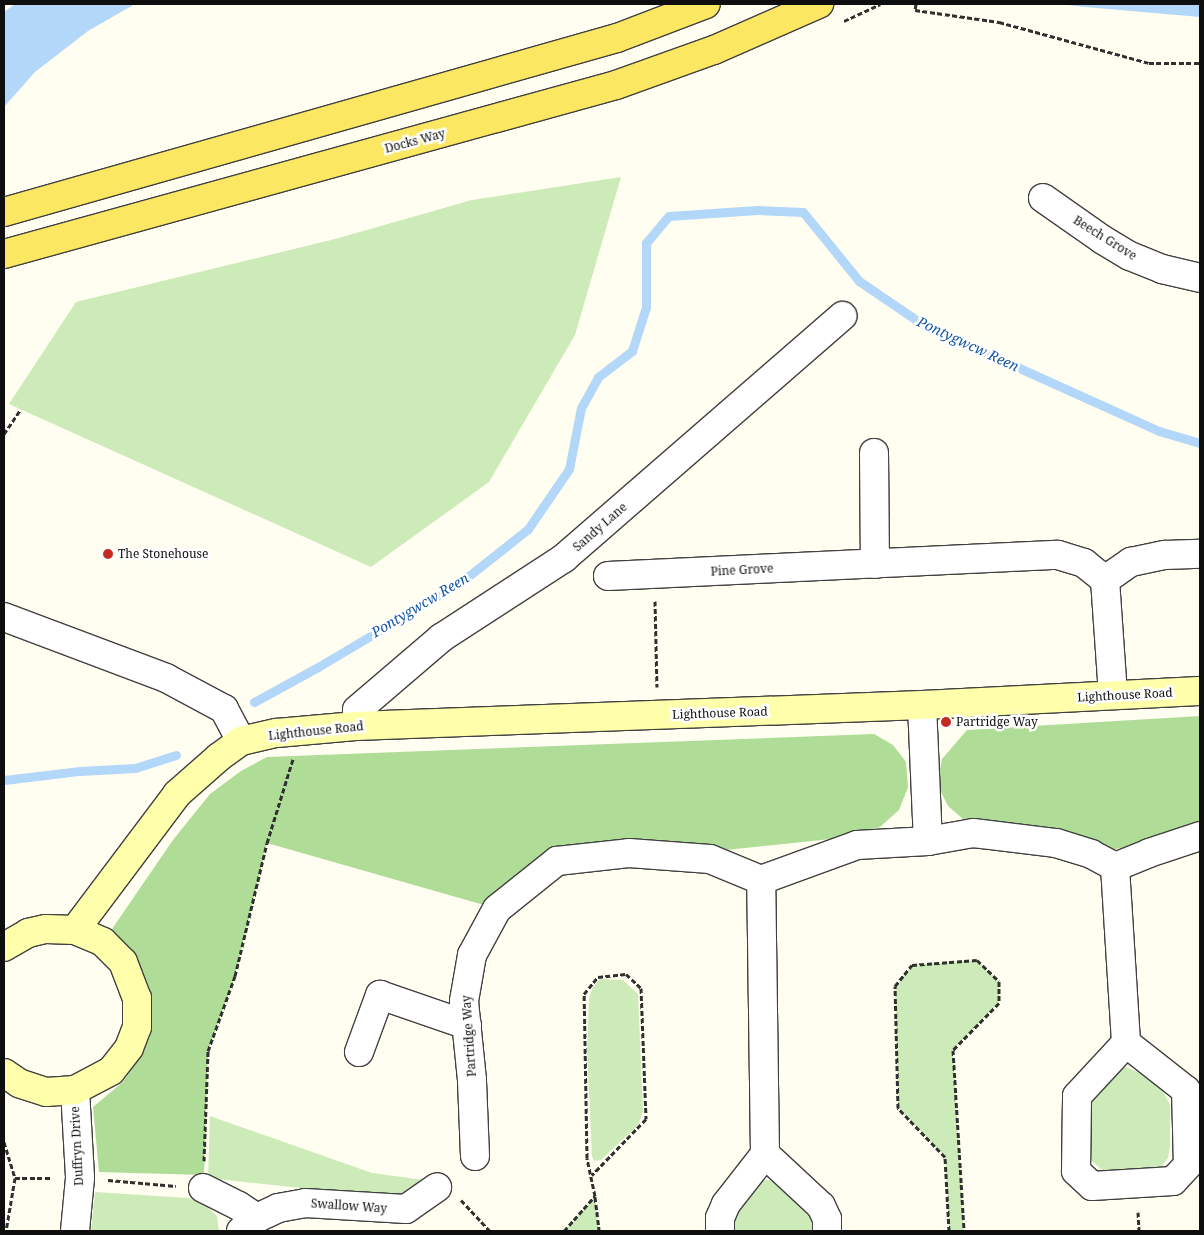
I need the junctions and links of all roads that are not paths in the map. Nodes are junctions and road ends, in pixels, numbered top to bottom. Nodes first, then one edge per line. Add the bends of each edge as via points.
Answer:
1 (819, 4) edge
2 (703, 5) edge
3 (1043, 198) dead end
4 (4, 212) edge
5 (4, 254) edge
6 (1200, 278) edge
7 (842, 316) dead end
8 (874, 453) dead end
9 (1200, 554) edge
10 (875, 564) junction
11 (608, 576) dead end
12 (1105, 580) junction
13 (4, 617) edge
14 (1200, 691) edge
15 (1112, 695) junction
16 (922, 705) junction
17 (356, 726) junction
18 (241, 741) junction
19 (1200, 836) edge
20 (928, 841) junction
21 (1116, 867) junction
22 (761, 880) junction
23 (75, 930) junction
24 (4, 947) edge
25 (467, 1025) junction
26 (1126, 1044) junction
27 (359, 1052) dead end
28 (4, 1073) edge
29 (75, 1090) junction
30 (765, 1154) junction
31 (475, 1156) dead end
32 (203, 1188) road end
33 (447, 1191) road end
34 (249, 1225) edge
35 (75, 1231) edge
36 (720, 1231) edge
37 (827, 1231) edge

1 - 5 main road, Docks Way via 762,31 616,85
2 - 4 main road via 608,41
3 - 6 street, Beech Grove via 1130,256 1162,269
7 - 17 street, Sandy Lane via 564,558 441,638 357,710
8 - 10 street
9 - 12 street via 1165,555 1131,562
10 - 11 street, Pine Grove
10 - 12 street, Pine Grove via 1058,555 1084,564
12 - 15 street
13 - 18 street via 166,678 224,709
14 - 15 main road, Lighthouse Road
15 - 16 main road, Lighthouse Road
16 - 17 main road, Lighthouse Road
16 - 20 street
17 - 18 main road, Lighthouse Road via 302,730
18 - 23 main road, Lighthouse Road via 177,794
19 - 21 street via 1149,852
20 - 21 street via 973,833 1056,843 1092,854
20 - 22 street via 857,844
21 - 26 street
22 - 25 street, Partridge Way via 710,859 629,852 557,861 497,909 472,955 464,1001
22 - 30 street
23 - 24 main road via 46,929 28,933
23 - 29 main road via 103,942 123,962 137,998 136,1027 129,1048 111,1071
25 - 27 street via 380,995
25 - 31 street, Partridge Way
26 - 26 street via 1186,1090 1188,1165 1173,1182 1092,1186 1076,1171 1077,1096
28 - 29 main road via 19,1083 46,1092
29 - 35 street, Duffryn Drive via 80,1178
30 - 36 street via 726,1204 720,1218
30 - 37 street via 821,1206
32 - 34 street, Swallow Way via 221,1195
33 - 34 street, Swallow Way via 406,1209 306,1203 278,1208

